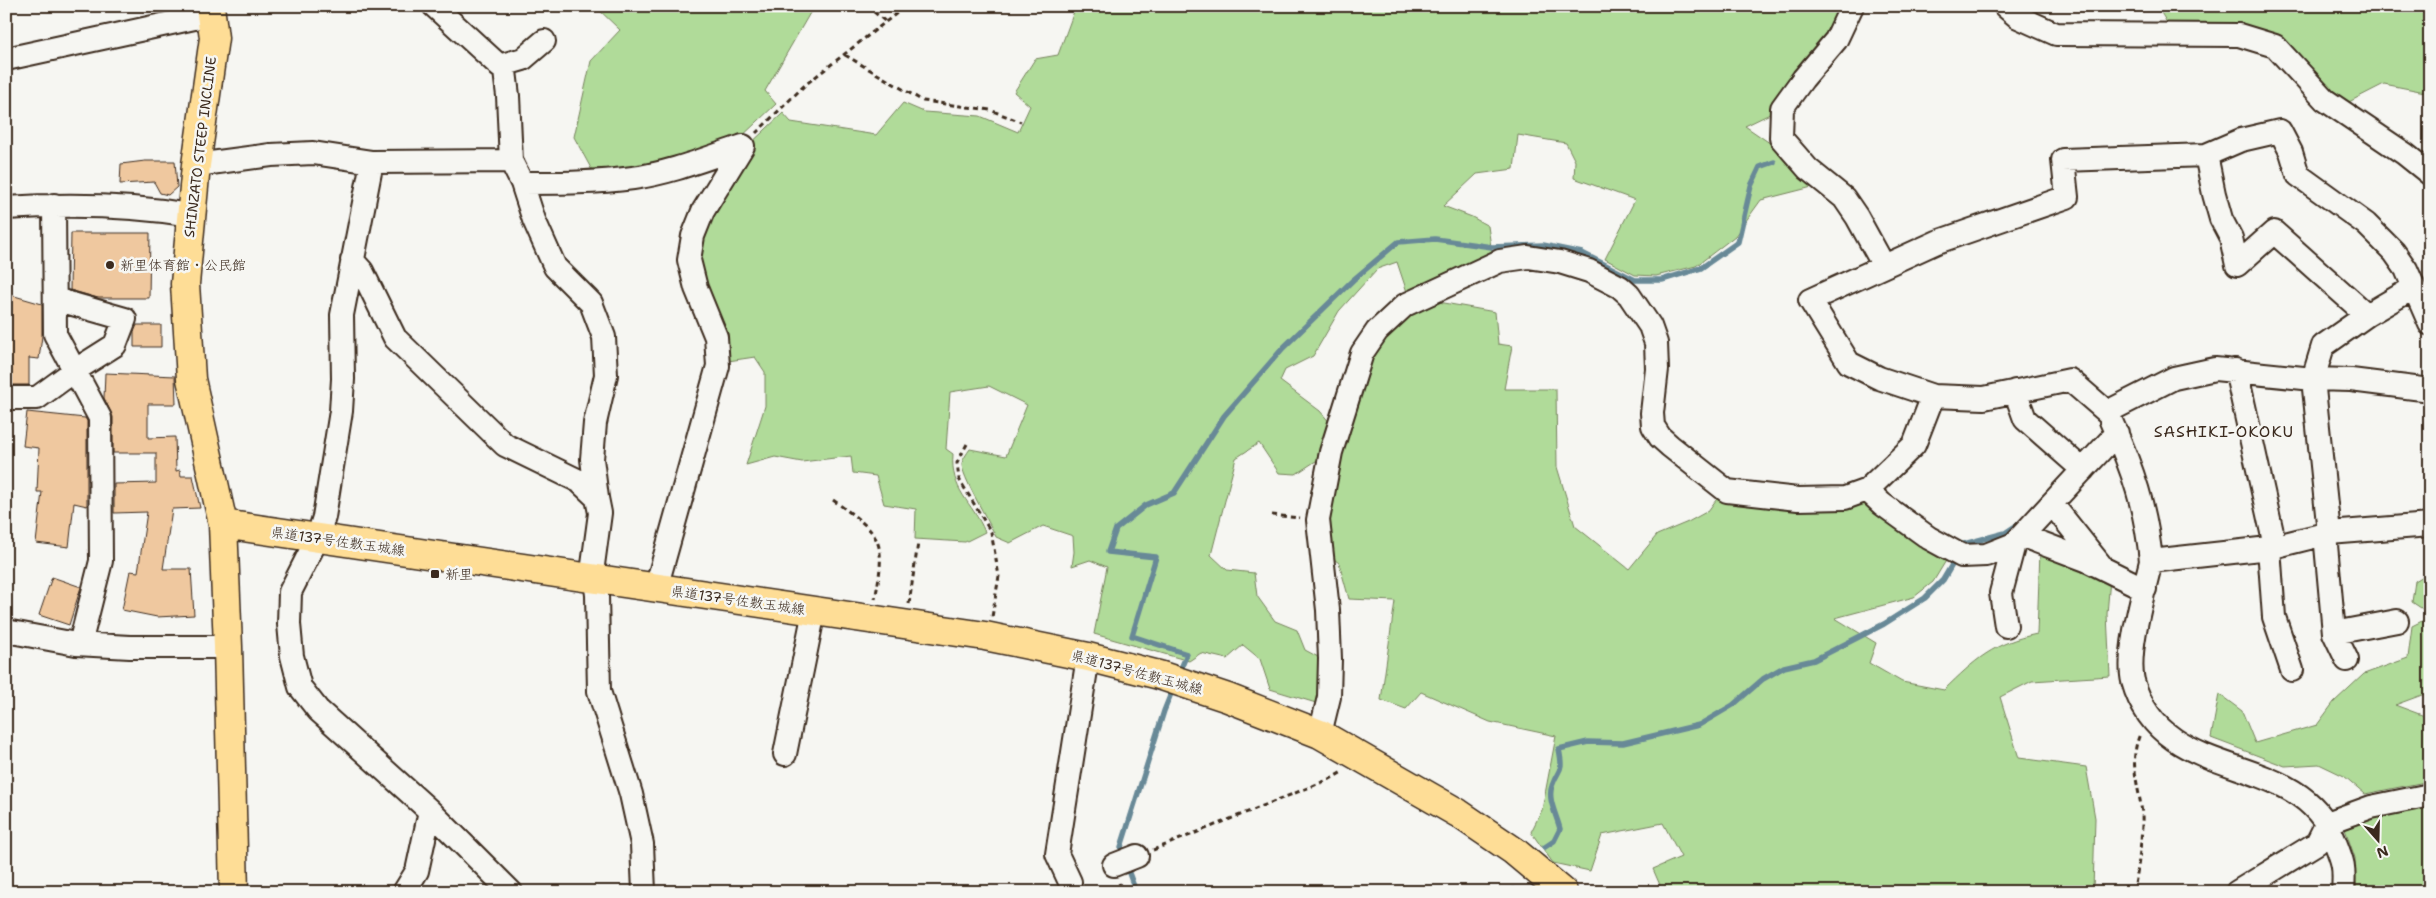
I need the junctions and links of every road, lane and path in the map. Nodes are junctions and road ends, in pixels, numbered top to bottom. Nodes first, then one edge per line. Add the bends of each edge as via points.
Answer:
1 (434, 6) edge
2 (867, 6) edge
3 (906, 6) edge
4 (1852, 6) edge
5 (2006, 6) edge
6 (212, 11) edge
7 (886, 22) junction
8 (544, 41) dead end
9 (845, 54) junction
10 (6, 59) edge
11 (500, 66) junction
12 (1022, 122) dead end
13 (743, 146) junction
14 (2206, 155) junction
15 (511, 160) junction
16 (372, 162) junction
17 (196, 165) junction
18 (2430, 174) edge
19 (522, 183) junction
20 (54, 205) junction
21 (6, 208) edge
22 (190, 215) junction
23 (352, 260) junction
24 (1884, 266) junction
25 (2413, 288) junction
26 (54, 299) junction
27 (2368, 315) junction
28 (2430, 324) edge
29 (2236, 370) junction
30 (74, 371) junction
31 (2314, 379) junction
32 (2430, 390) edge
33 (2015, 391) junction
34 (1933, 396) junction
35 (6, 398) edge
36 (2107, 412) junction
37 (2117, 433) junction
38 (967, 444) dead end
39 (2077, 465) junction
40 (1867, 490) junction
41 (597, 498) junction
42 (833, 500) dead end
43 (2052, 504) junction
44 (1272, 515) dead end
45 (1318, 520) junction
46 (222, 524) junction
47 (2430, 524) edge
48 (2327, 533) junction
49 (317, 539) junction
50 (2019, 540) junction
51 (918, 543) dead end
52 (2272, 547) junction
53 (2151, 561) junction
54 (2103, 568) junction
55 (593, 578) junction
56 (656, 588) junction
57 (2145, 589) junction
58 (814, 611) junction
59 (872, 620) junction
60 (2397, 621) dead end
61 (905, 625) junction
62 (2006, 626) dead end
63 (6, 631) edge
64 (2334, 633) junction
65 (988, 637) junction
66 (80, 644) junction
67 (228, 647) junction
68 (1088, 657) junction
69 (2348, 660) dead end
70 (2292, 670) dead end
71 (2148, 715) junction
72 (1320, 734) junction
73 (785, 754) dead end
74 (1354, 754) junction
75 (2430, 795) edge
76 (430, 812) junction
77 (2327, 823) junction
78 (1136, 856) joint
79 (1114, 865) dead end
80 (1070, 882) dead end
81 (234, 892) edge
82 (404, 892) edge
83 (511, 892) edge
84 (644, 892) edge
85 (1563, 892) edge
86 (2133, 892) edge
87 (2237, 892) edge
88 (2343, 892) edge

1 - 11 street
2 - 7 path
3 - 7 path
4 - 24 street via 1836,40 1782,108 1781,138 1808,168 1844,198
5 - 18 street via 2018,17 2056,34 2238,35 2275,46 2325,100
6 - 10 street via 199,17
6 - 17 main road, SHINZATO STEEP INCLINE via 214,38
7 - 9 path
8 - 11 street via 523,59
9 - 12 path via 923,101 990,110
9 - 13 path via 805,85
11 - 15 street via 505,71 508,96
13 - 19 street via 680,168 634,178 584,183
13 - 56 street via 703,211 693,236 689,260 696,288 716,336 718,366
14 - 24 street via 2063,160 2067,197 1937,242
14 - 25 street via 2241,140 2280,131 2298,175 2366,224 2394,252 2406,269
14 - 27 street via 2214,194 2231,238 2237,265 2274,232
15 - 16 street
15 - 19 street
16 - 17 street via 312,153
16 - 23 street
17 - 22 main road, SHINZATO STEEP INCLINE
19 - 41 street via 555,267 591,303 604,337 606,375 595,423 592,460
20 - 21 street
20 - 22 street via 115,206
20 - 26 street
22 - 46 main road, SHINZATO STEEP INCLINE via 185,284 188,355 196,410
23 - 41 street via 362,270 396,338 505,445 579,481
23 - 49 street via 342,315 341,411 324,517
24 - 34 street via 1810,300 1849,362 1878,378
25 - 27 street
25 - 28 street
26 - 30 street via 55,334
26 - 30 street via 125,319 115,345
27 - 31 street via 2323,346
29 - 31 street
29 - 36 street via 2215,369 2174,378
29 - 52 street
30 - 35 street via 37,398
30 - 66 street via 100,418 101,561
31 - 32 street
31 - 48 street
33 - 34 street via 1984,398
33 - 36 street via 2070,380
33 - 39 street via 2025,419
34 - 40 street via 1914,445
36 - 37 street
37 - 39 street
37 - 53 street via 2142,499
38 - 65 path via 957,463 959,479 991,532 999,576
39 - 43 street
40 - 45 street via 1845,498 1798,500 1727,491 1660,438 1653,426 1656,343 1650,326 1629,295 1589,271 1528,257 1500,261 1405,306 1378,330 1362,353 1347,396 1331,452
40 - 50 street via 1890,510 1955,552 1986,555
41 - 55 street via 600,513
42 - 59 path via 867,524 878,543 882,563
43 - 50 street
43 - 54 street
44 - 45 path
45 - 72 street via 1330,659 1329,697
46 - 49 main road, 県道137号佐敷玉城線
46 - 67 main road
47 - 48 street
48 - 52 street
48 - 64 street
49 - 55 main road, 県道137号佐敷玉城線
49 - 76 street via 290,592 292,656 300,687 347,738
50 - 54 street
50 - 62 street via 2001,593
51 - 61 path
52 - 53 street
52 - 70 street via 2274,617
53 - 57 street
54 - 57 street
55 - 56 main road, 県道137号佐敷玉城線
55 - 84 street via 597,595 599,691 631,794 642,844
56 - 58 main road, 県道137号佐敷玉城線
57 - 71 street via 2133,646 2133,680
58 - 59 main road, 県道137号佐敷玉城線
58 - 73 street
59 - 61 main road, 県道137号佐敷玉城線
60 - 64 street
61 - 65 main road, 県道137号佐敷玉城線
63 - 66 street
64 - 69 street
65 - 68 main road, 県道137号佐敷玉城線
66 - 67 street
67 - 81 main road
68 - 72 main road, 県道137号佐敷玉城線 via 1176,681
68 - 80 street via 1057,854
71 - 77 street via 2165,734 2183,747 2294,790 2315,806
71 - 86 path via 2134,751 2142,816
72 - 74 main road, 県道137号佐敷玉城線
74 - 78 path via 1348,767 1330,779
74 - 85 main road, 県道137号佐敷玉城線 via 1458,812 1514,851
75 - 77 street via 2371,807
76 - 82 street via 417,871
76 - 83 street
77 - 87 street via 2318,843
77 - 88 street via 2345,866
78 - 79 street

